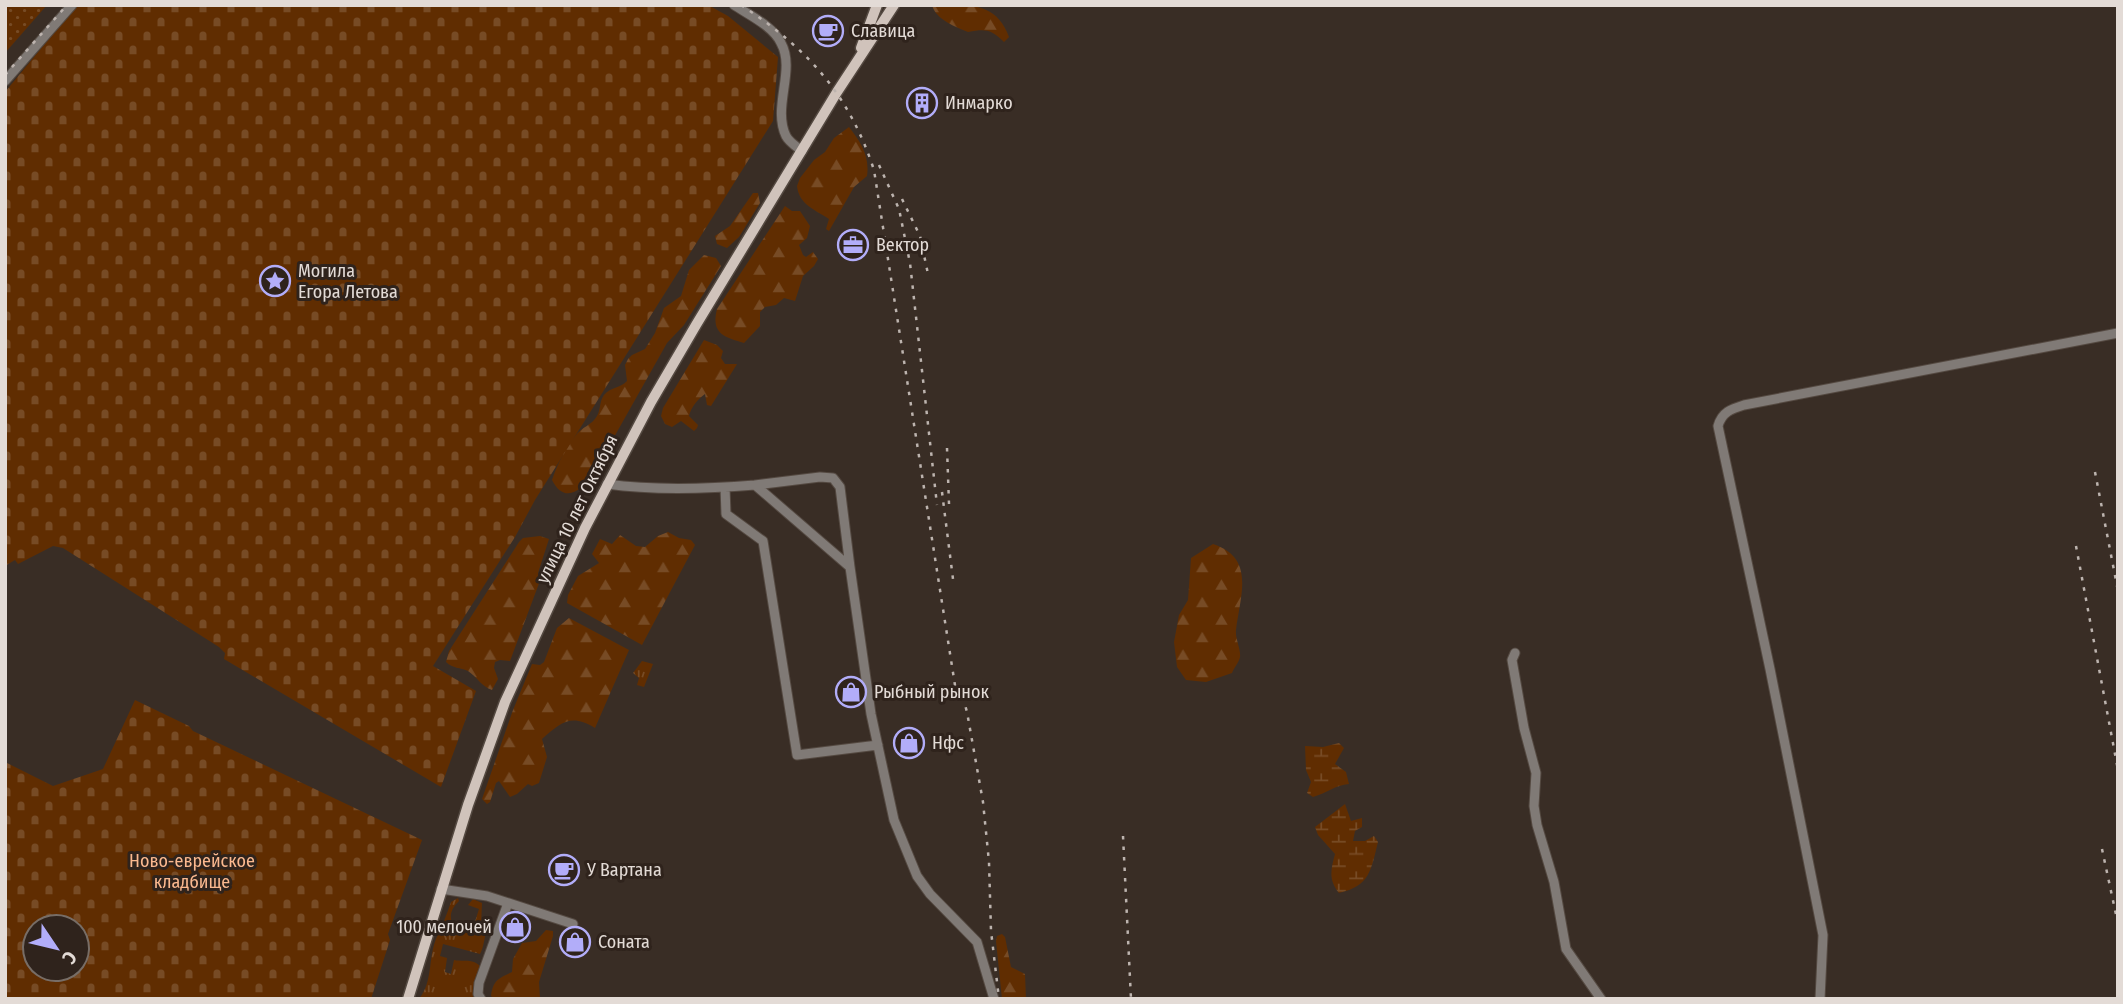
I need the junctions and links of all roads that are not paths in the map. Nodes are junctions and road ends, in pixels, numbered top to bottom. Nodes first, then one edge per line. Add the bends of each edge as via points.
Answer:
1 (72, 5) edge
2 (734, 5) edge
3 (877, 5) edge
4 (894, 5) edge
5 (852, 70) junction
6 (5, 81) edge
7 (802, 151) junction
8 (2118, 333) edge
9 (607, 484) junction
10 (755, 485) junction
11 (725, 487) junction
12 (850, 567) junction
13 (1515, 653) dead end
14 (878, 745) junction
15 (441, 889) junction
16 (508, 903) junction
17 (573, 924) dead end
18 (408, 998) edge
19 (481, 999) edge
20 (994, 999) edge
21 (1601, 999) edge
22 (1820, 999) edge

1 - 6 street
2 - 7 street via 783,44 785,135
3 - 5 main road, улица 10 лет Октября
4 - 5 main road, улица 10 лет Октября
5 - 7 main road, улица 10 лет Октября
7 - 9 main road, улица 10 лет Октября
8 - 22 street via 1744,405 1721,416 1720,437 1823,935
9 - 11 street
9 - 15 main road, улица 10 лет Октября via 505,702
10 - 11 street
10 - 12 street
10 - 12 street via 833,478 840,487
11 - 14 street via 726,514 763,541 797,755
12 - 14 street
13 - 21 street via 1512,660 1536,773 1537,825 1554,882 1566,949
14 - 20 street via 906,853 930,894 977,942
15 - 16 street
15 - 18 main road, улица 10 лет Октября
16 - 17 street
16 - 19 street via 480,983

